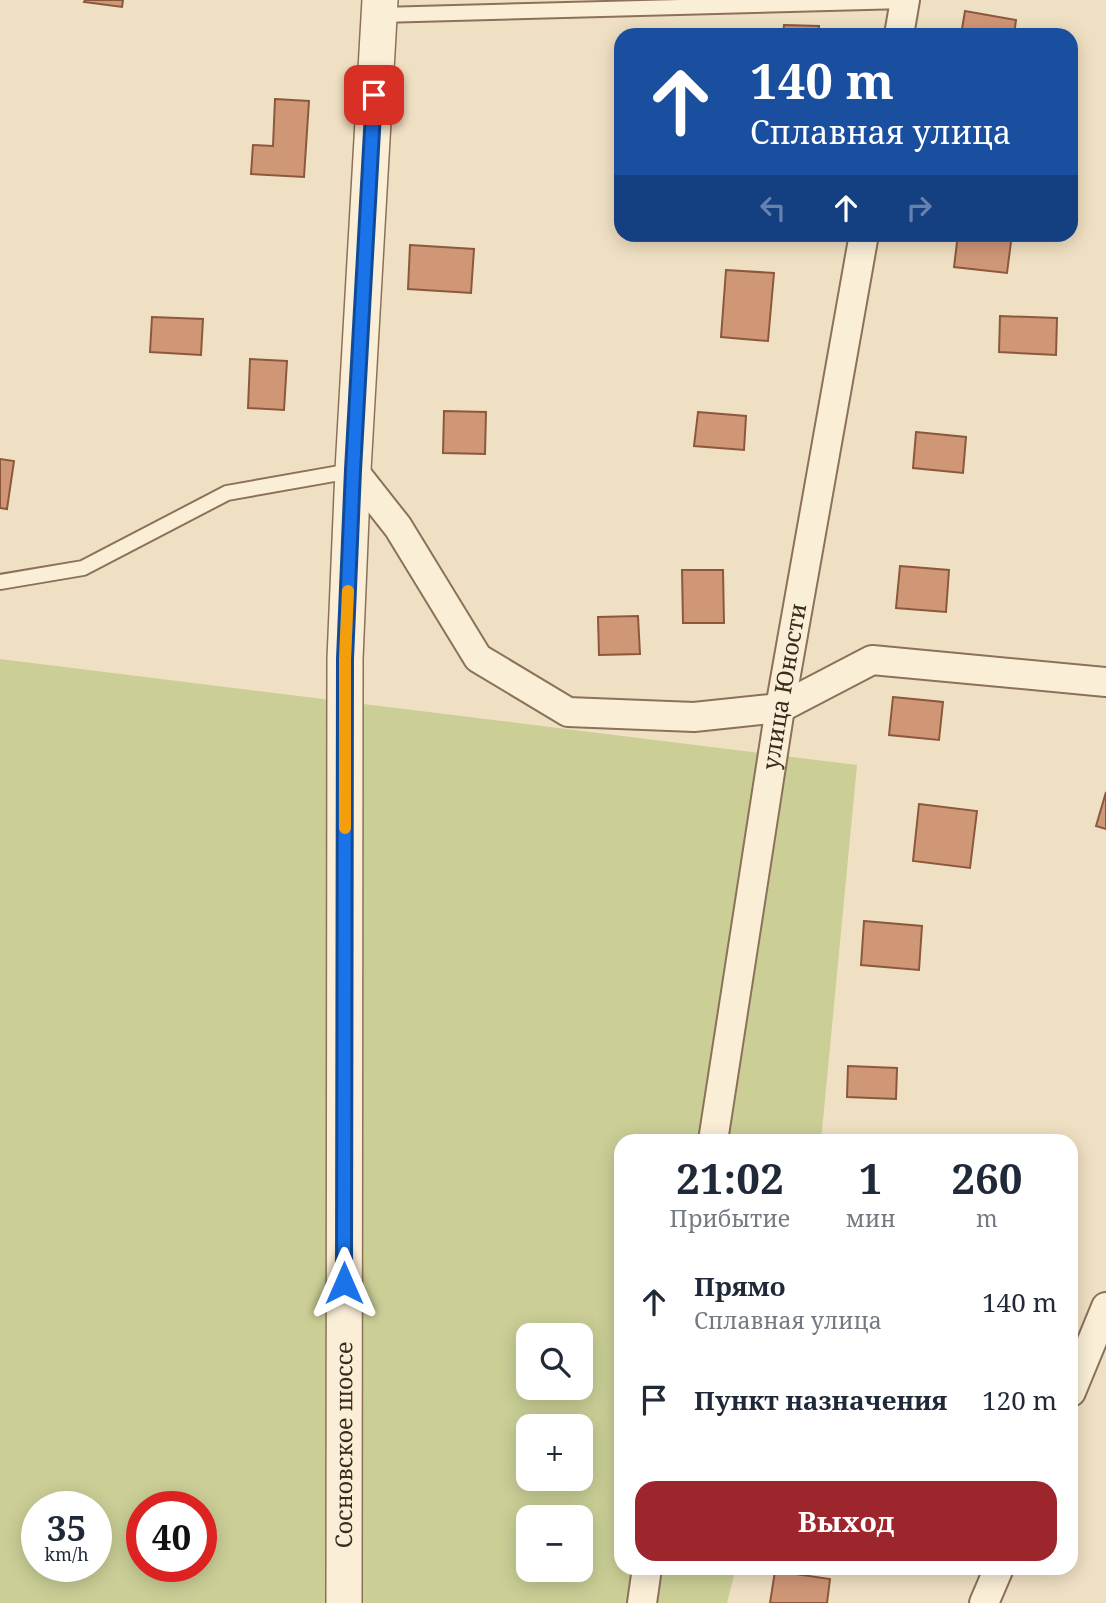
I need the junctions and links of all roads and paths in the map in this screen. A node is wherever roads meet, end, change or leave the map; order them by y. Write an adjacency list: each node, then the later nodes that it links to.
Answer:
1 (905, 1): 2 (lane); 3 (street)
2 (379, 8): 5 (street, Сосновское шоссе)
3 (900, 28)
4 (863, 242): 8 (street, улица Юности)
5 (353, 470): 6 (lane); 8 (street); 14 (street, Сосновское шоссе)
6 (0, 582)
7 (1106, 682): 8 (street)
8 (780, 708): 9 (street, улица Юности)
9 (714, 1134)
10 (1106, 1307): 11 (street)
11 (1078, 1375)
12 (646, 1575): 15 (street)
13 (996, 1575): 16 (street)
14 (344, 1603)
15 (642, 1603)
16 (984, 1603)

